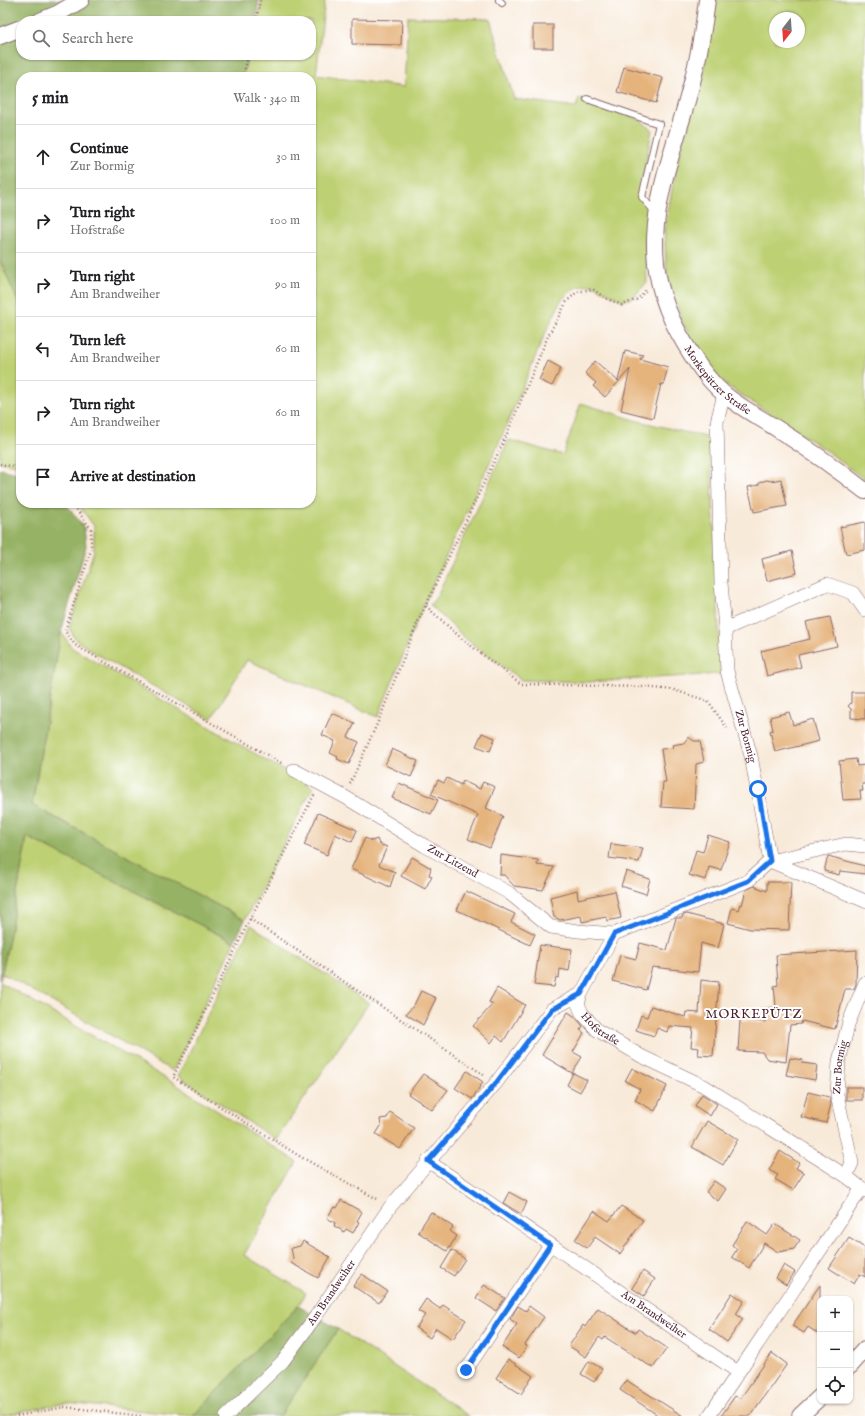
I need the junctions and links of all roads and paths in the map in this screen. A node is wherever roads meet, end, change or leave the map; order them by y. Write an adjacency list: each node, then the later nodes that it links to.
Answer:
1 (81, 0): 4 (street)
2 (260, 0): 5 (path)
3 (707, 0): 11 (street, Morkepützer Straße)
4 (52, 16)
5 (257, 16)
6 (16, 30): 7 (street)
7 (0, 36)
8 (247, 60): 9 (path)
9 (245, 69)
10 (587, 99): 11 (lane)
11 (657, 215): 12 (street, Morkepützer Straße)
12 (657, 278): 13 (street, Morkepützer Straße); 18 (path)
13 (724, 394): 16 (street, Morkepützer Straße); 20 (street, Zur Bormig)
14 (0, 464): 15 (path)
15 (16, 467)
16 (865, 491)
17 (76, 508): 22 (path)
18 (426, 606): 21 (path); 24 (path)
19 (865, 610): 20 (street)
20 (725, 629): 26 (street, Zur Bormig)
21 (730, 732)
22 (294, 770): 23 (street, Zur Litzend)
23 (320, 784): 24 (street, Zur Litzend); 28 (path)
24 (345, 797): 29 (street, Zur Litzend)
25 (865, 846): 26 (street)
26 (770, 861): 27 (street); 29 (street)
27 (865, 901)
28 (250, 919): 32 (path); 36 (path)
29 (614, 934): 31 (street, Hofstraße)
30 (864, 989): 34 (street, Zur Bormig)
31 (581, 994): 32 (street, Am Brandweiher); 34 (street, Hofstraße)
32 (496, 1083): 33 (street, Am Brandweiher)
33 (428, 1161): 36 (street, Am Brandweiher); 37 (street, Am Brandweiher)
34 (846, 1176): 35 (street, Hofstraße)
35 (863, 1190): 41 (street)
36 (390, 1207): 45 (street, Am Brandweiher)
37 (550, 1245): 40 (street); 41 (street, Am Brandweiher)
38 (865, 1349): 39 (street)
39 (853, 1363)
40 (466, 1370)
41 (738, 1372): 46 (street)
42 (817, 1400): 47 (street)
43 (17, 1416): 44 (path)
44 (141, 1416)
45 (226, 1416)
46 (709, 1416)
47 (800, 1416)

